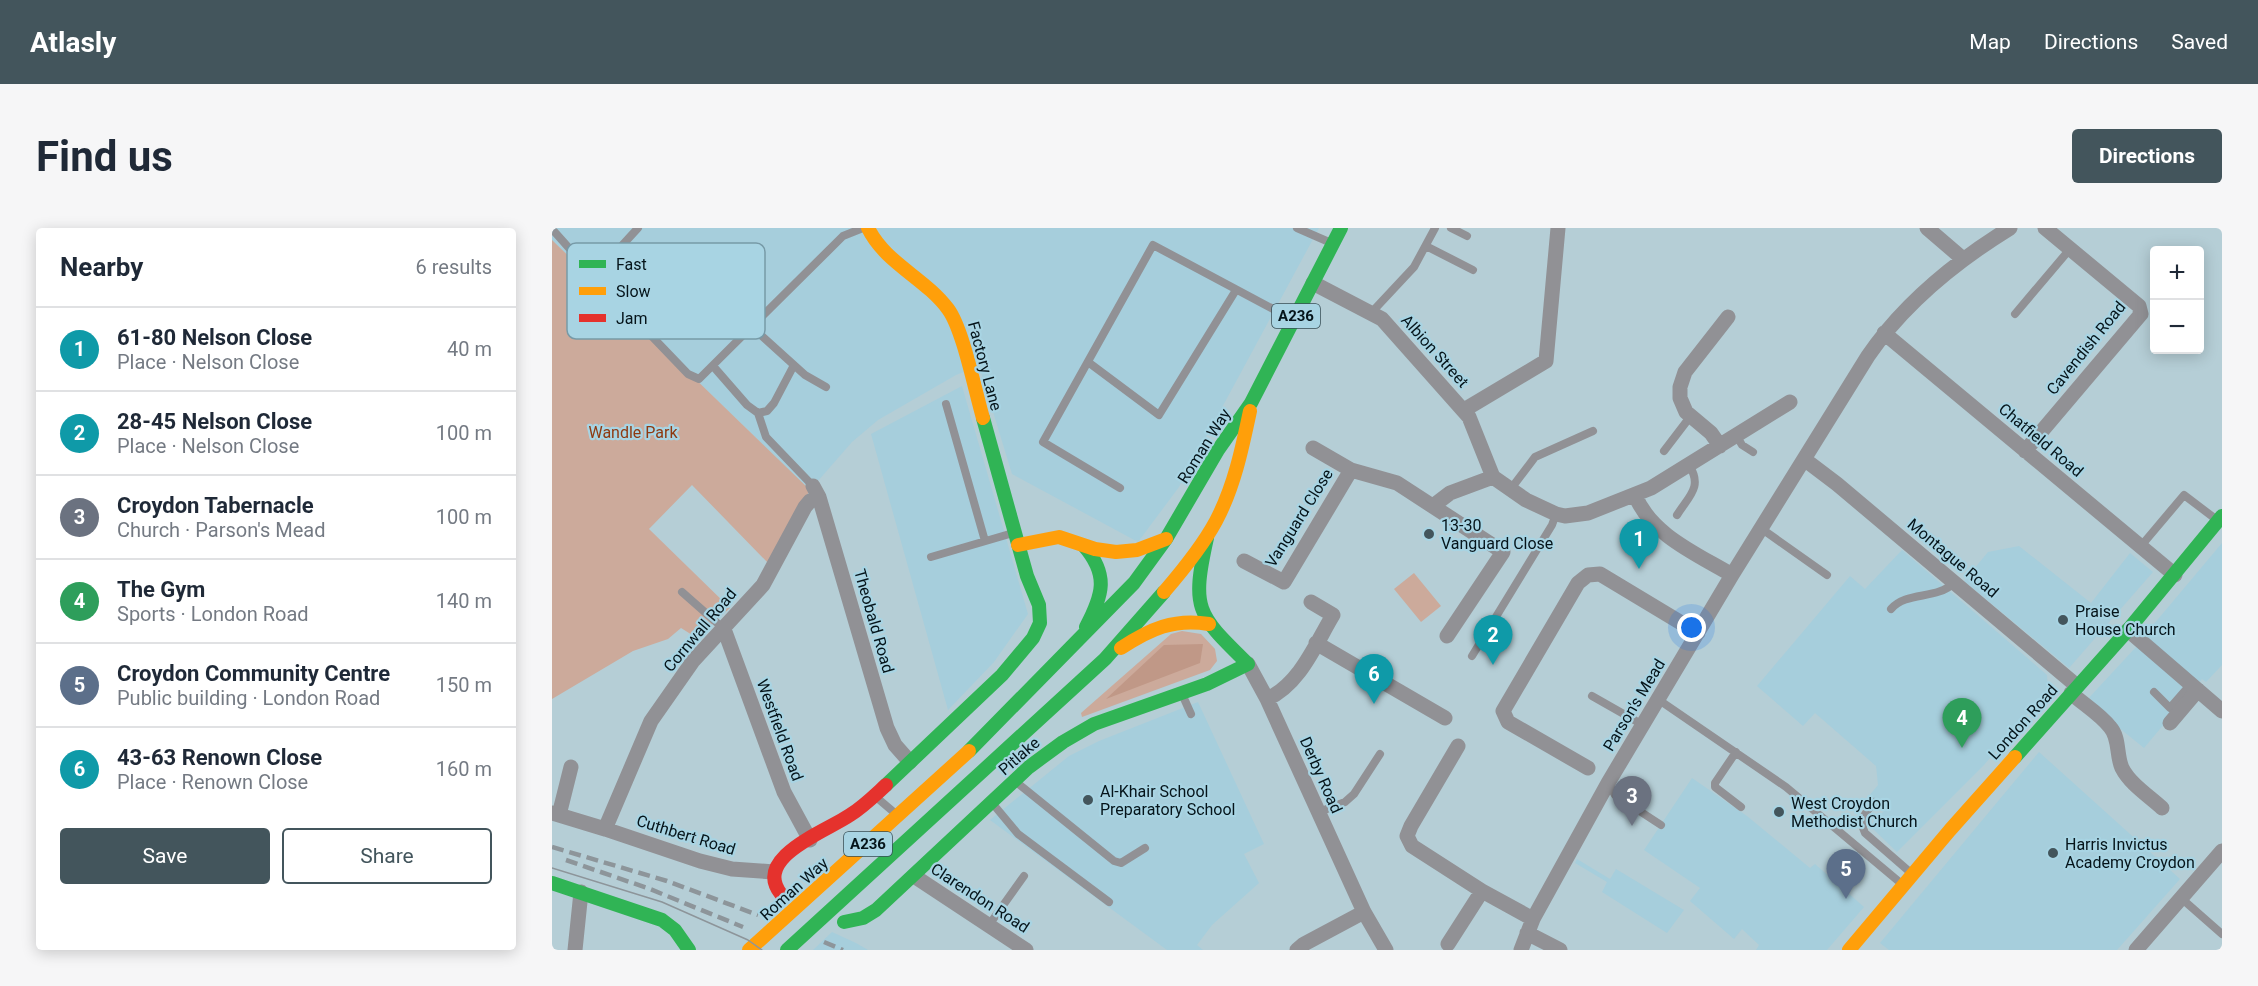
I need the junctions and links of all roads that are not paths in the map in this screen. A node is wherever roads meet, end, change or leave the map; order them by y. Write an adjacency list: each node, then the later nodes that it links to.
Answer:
1 (638, 228): 14 (lane)
2 (863, 228): 25 (lane)
3 (868, 228): 63 (street, Factory Lane)
4 (1297, 228): 15 (lane)
5 (1341, 228): 15 (street, A236)
6 (1435, 228): 17 (lane)
7 (1451, 228): 13 (lane)
8 (1558, 228): 39 (street)
9 (1927, 228): 19 (street)
10 (2010, 228): 19 (street, Parson's Mead)
11 (2045, 228): 18 (street, Cavendish Road)
12 (552, 229): 16 (lane)
13 (1467, 236)
14 (624, 243)
15 (1333, 244): 21 (street, A236)
16 (567, 246)
17 (1426, 246): 20 (lane); 23 (lane)
18 (2070, 249): 24 (lane); 47 (street, Cavendish Road)
19 (1964, 259): 28 (street, Parson's Mead)
20 (1473, 270)
21 (1313, 283): 23 (street, Albion Street); 27 (street, A236)
22 (1236, 290): 27 (lane); 32 (lane); 32 (lane)
23 (1371, 313): 39 (street, Albion Street)
24 (2015, 314)
25 (765, 316)
26 (1728, 317): 41 (street)
27 (1294, 320): 37 (street, A236)
28 (1884, 333): 47 (street, Chatfield Road); 49 (street, Parson's Mead)
29 (654, 339): 34 (lane)
30 (741, 339): 34 (lane)
31 (765, 339): 33 (lane)
32 (1088, 362): 53 (lane)
33 (794, 365): 35 (lane); 40 (lane)
34 (713, 366): 40 (lane)
35 (826, 387)
36 (1790, 402): 43 (street)
37 (1251, 403): 62 (street, Roman Way / A236); 64 (street, Roman Way / A236)
38 (946, 404): 65 (lane)
39 (1464, 410): 52 (street, Albion Street)
40 (758, 413): 55 (lane)
41 (1690, 417): 44 (street); 46 (lane)
42 (1593, 430): 54 (lane)
43 (1736, 435): 44 (street); 48 (lane)
44 (1720, 446): 50 (street)
45 (1313, 448): 51 (street, Vanguard Close)
46 (1664, 451)
47 (2025, 451): 67 (street, Chatfield Road)
48 (1753, 452)
49 (1804, 459): 61 (street, Parson's Mead); 73 (street, Montague Road)
50 (1689, 465): 56 (street); 59 (lane)
51 (1351, 470): 57 (street, Vanguard Close); 69 (street, Vanguard Close)
52 (1493, 477): 54 (street); 57 (street)
53 (1120, 488)
54 (1510, 490): 58 (street)
55 (816, 492): 78 (street, Cornwall Road); 102 (street, Theobald Road)
56 (1635, 495): 58 (street); 70 (street)
57 (1433, 506): 81 (street, Vanguard Close)
58 (1556, 514): 84 (lane)
59 (1677, 515)
60 (2220, 519): 67 (lane); 72 (street, London Road)
61 (1762, 529): 70 (street, Parson's Mead); 71 (lane)
62 (1208, 535): 77 (street, Derby Road); 85 (street, Roman Way / A236)
63 (1016, 538): 65 (lane); 66 (street); 102 (street, Factory Lane)
64 (1166, 539): 66 (street); 82 (street, Roman Way / A236)
65 (985, 541): 68 (lane)
66 (1084, 546): 82 (street)
67 (2141, 546): 72 (street, Chatfield Road)
68 (931, 557)
69 (1244, 561)
70 (1732, 575): 80 (street, Parson's Mead)
71 (1827, 575)
72 (2175, 575): 79 (street, London Road)
73 (1954, 583): 76 (lane); 88 (street, Montague Road)
74 (682, 592): 78 (lane)
75 (1311, 602): 83 (street)
76 (1891, 609)
77 (1209, 624): 85 (street); 86 (street, Derby Road)
78 (724, 629): 115 (street, Cornwall Road); 116 (street, Westfield Road)
79 (2128, 630): 87 (street); 88 (street, London Road)
80 (1698, 633): 93 (street, Parson's Mead); 105 (street)
81 (1447, 636)
82 (1080, 638): 137 (street, Roman Way / A236)
83 (1316, 643): 92 (street); 96 (street)
84 (1472, 656)
85 (1105, 659): 138 (street, Roman Way / A236)
86 (1248, 664): 89 (street, Pitlake); 92 (street, Derby Road)
87 (2194, 687): 90 (lane); 94 (street); 97 (street)
88 (2074, 690): 110 (street, Montague Road); 122 (street, London Road)
89 (1181, 692): 95 (lane); 104 (street, Pitlake)
90 (2154, 692)
91 (1592, 696): 98 (lane)
92 (1267, 699): 111 (street, Derby Road)
93 (1659, 700): 98 (street, Parson's Mead); 100 (lane)
94 (2222, 711)
95 (1191, 714)
96 (1445, 718)
97 (2170, 723)
98 (1643, 725): 105 (street, Parson's Mead)
99 (1458, 746): 124 (street)
100 (1736, 752): 109 (lane); 122 (lane)
101 (1380, 754): 111 (lane)
102 (910, 762): 106 (street)
103 (572, 767): 112 (street, Cuthbert Road)
104 (1015, 781): 108 (street, Pitlake); 117 (lane)
105 (1608, 783): 114 (lane); 132 (street, Parson's Mead)
106 (875, 795): 113 (lane); 116 (street)
107 (1874, 802): 122 (lane)
108 (992, 803): 120 (street, Pitlake); 128 (lane)
109 (1741, 807)
110 (2162, 808)
111 (1318, 812): 129 (street, Derby Road)
112 (555, 814): 115 (street, Cuthbert Road)
113 (904, 821)
114 (1661, 825)
115 (605, 829): 119 (street, Cuthbert Road)
116 (810, 840): 119 (street)
117 (1145, 848)
118 (2222, 851): 127 (street)
119 (774, 872): 126 (street)
120 (914, 876): 130 (street, Pitlake); 131 (street, Clarendon Road)
121 (1024, 876): 131 (lane)
122 (1908, 879): 144 (street, London Road)
123 (552, 883): 125 (street)
124 (1482, 891): 132 (street); 134 (street)
125 (581, 892): 135 (street); 136 (street)
126 (781, 894)
127 (2181, 898): 133 (lane); 145 (street)
128 (1109, 902)
129 (1364, 912): 140 (street); 141 (street, Derby Road)
130 (844, 922)
131 (988, 925): 139 (street, Clarendon Road)
132 (1530, 926): 142 (street, Parson's Mead); 143 (street)
133 (2222, 934)
134 (1448, 944)
135 (575, 950)
136 (689, 950)
137 (749, 950)
138 (787, 950)
139 (1026, 950)
140 (1297, 950)
141 (1386, 950)
142 (1521, 950)
143 (1560, 950)
144 (1849, 950)
145 (2136, 950)

